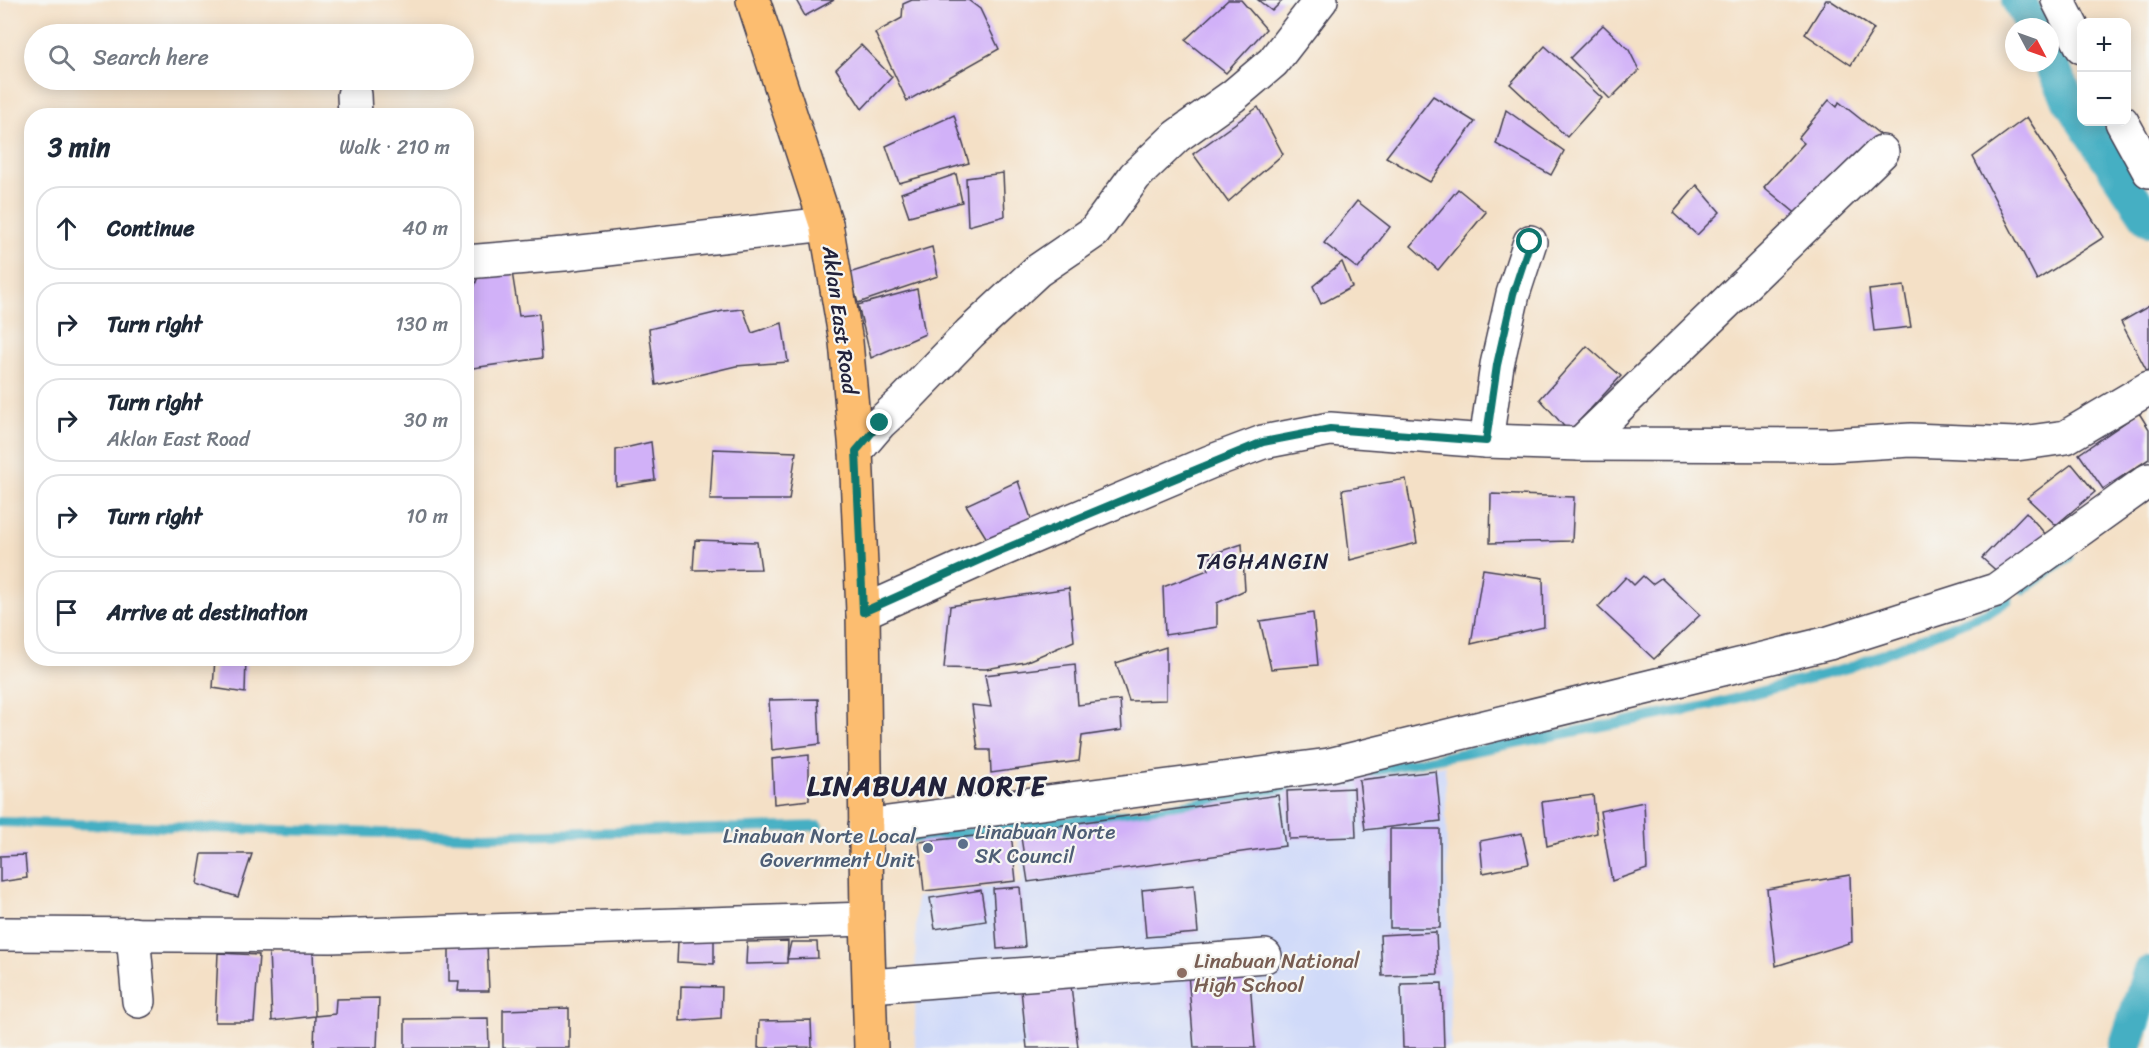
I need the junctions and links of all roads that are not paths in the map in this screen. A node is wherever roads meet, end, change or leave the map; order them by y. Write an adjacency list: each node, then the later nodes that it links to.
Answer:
1 (753, 0): 8 (main road, Aklan East Road)
2 (1321, 0): 14 (street)
3 (2058, 0): 4 (street)
4 (2077, 37)
5 (2124, 126): 7 (street)
6 (1882, 152): 13 (street)
7 (2149, 171)
8 (826, 224): 10 (street); 14 (main road, Aklan East Road)
9 (1530, 242): 12 (street)
10 (474, 261)
11 (2149, 388): 13 (street)
12 (1486, 441): 13 (street); 16 (street)
13 (1580, 444)
14 (856, 451): 16 (main road, Aklan East Road)
15 (2149, 480): 17 (street)
16 (863, 612): 17 (main road, Aklan East Road)
17 (865, 826): 18 (main road, Aklan East Road)
18 (867, 919): 20 (street); 22 (main road, Aklan East Road)
19 (0, 934): 20 (street)
20 (133, 934): 23 (street)
21 (1265, 956): 22 (street)
22 (870, 986): 24 (main road, Aklan East Road)
23 (139, 1001)
24 (871, 1048)

